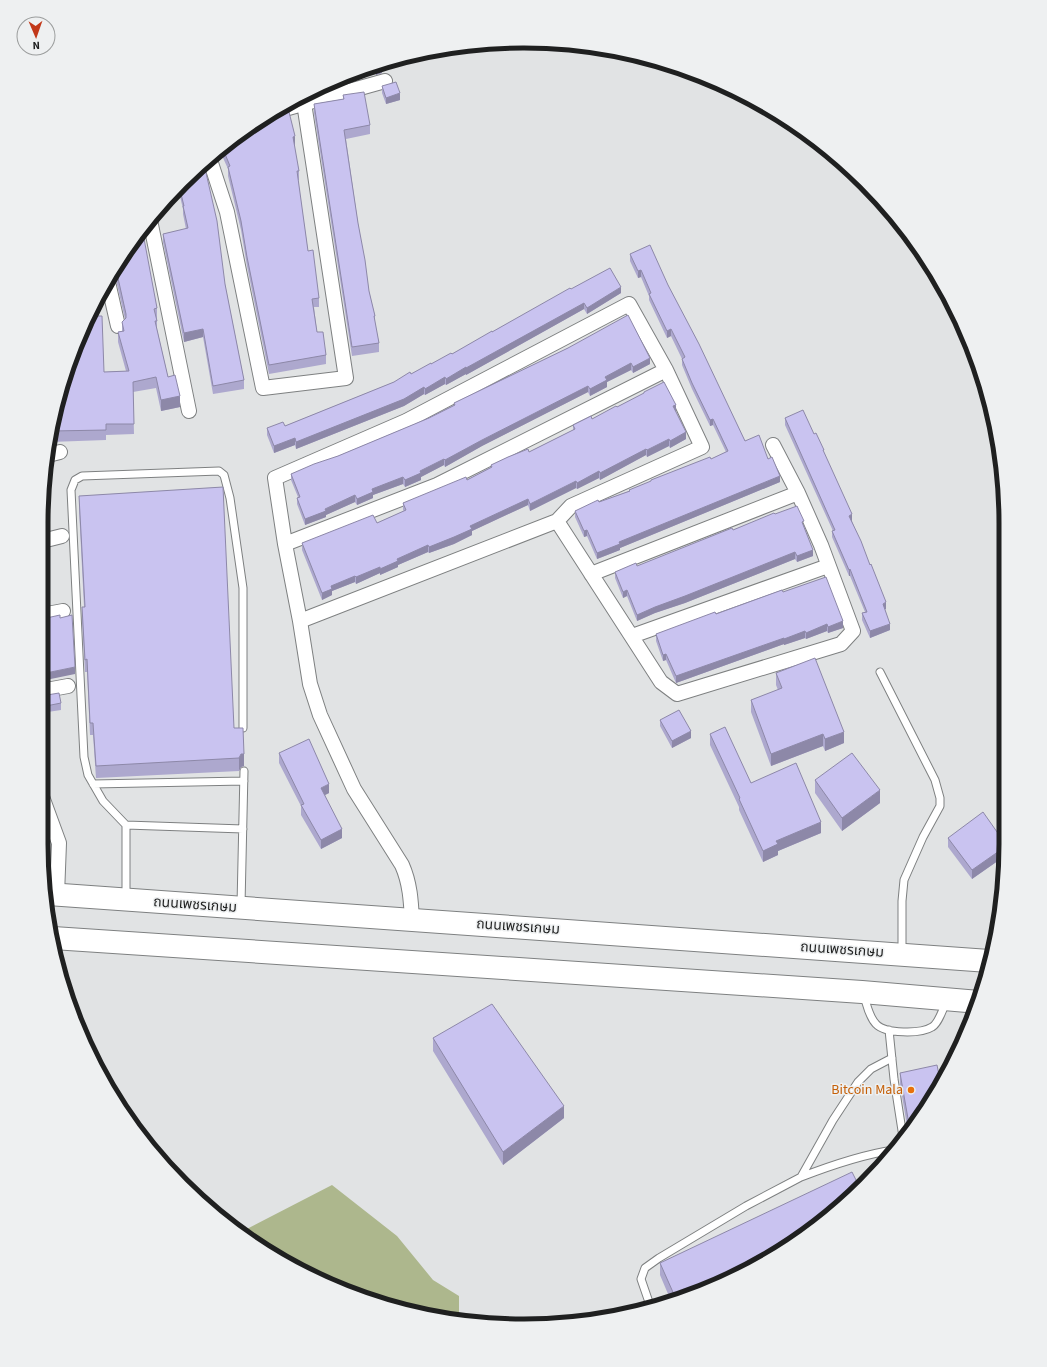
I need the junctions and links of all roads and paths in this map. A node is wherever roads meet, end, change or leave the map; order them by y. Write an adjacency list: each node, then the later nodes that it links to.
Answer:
1 (385, 81): 2 (street)
2 (304, 103): 3 (street); 4 (street)
3 (300, 104)
4 (212, 165)
5 (152, 227): 9 (street)
6 (110, 290): 7 (street)
7 (118, 326)
8 (666, 370): 12 (street); 15 (street); 15 (street)
9 (189, 411)
10 (774, 445): 11 (street)
11 (798, 493): 16 (street); 17 (street)
12 (557, 520): 17 (street); 20 (street)
13 (62, 536): 14 (street)
14 (48, 540)
15 (285, 544): 20 (street)
16 (828, 566): 21 (street); 21 (street)
17 (591, 574): 21 (street)
18 (63, 611): 19 (street)
19 (48, 614)
20 (300, 621): 35 (street)
21 (632, 636)
22 (880, 672): 37 (lane)
23 (68, 686): 24 (street)
24 (48, 690)
25 (243, 728): 28 (lane)
26 (244, 771): 27 (lane)
27 (244, 781): 28 (lane); 31 (lane)
28 (93, 784): 30 (lane)
29 (48, 813): 32 (street)
30 (126, 825): 31 (lane); 33 (lane)
31 (242, 829): 34 (lane)
32 (53, 894): 33 (highway, ถนนเพชรเกษม)
33 (126, 900): 34 (highway, ถนนเพชรเกษม)
34 (241, 908): 35 (highway, ถนนเพชรเกษม)
35 (412, 920): 37 (highway, ถนนเพชรเกษม)
36 (58, 938): 39 (highway)
37 (902, 954): 38 (highway, ถนนเพชรเกษม)
38 (984, 961)
39 (862, 992): 40 (highway); 42 (lane)
40 (948, 999): 41 (highway); 42 (lane)
41 (972, 1001)
42 (889, 1030): 43 (lane)
43 (892, 1058): 44 (lane); 46 (lane)
44 (902, 1132)
45 (886, 1152): 46 (lane)
46 (801, 1177): 47 (lane)
47 (649, 1302)

